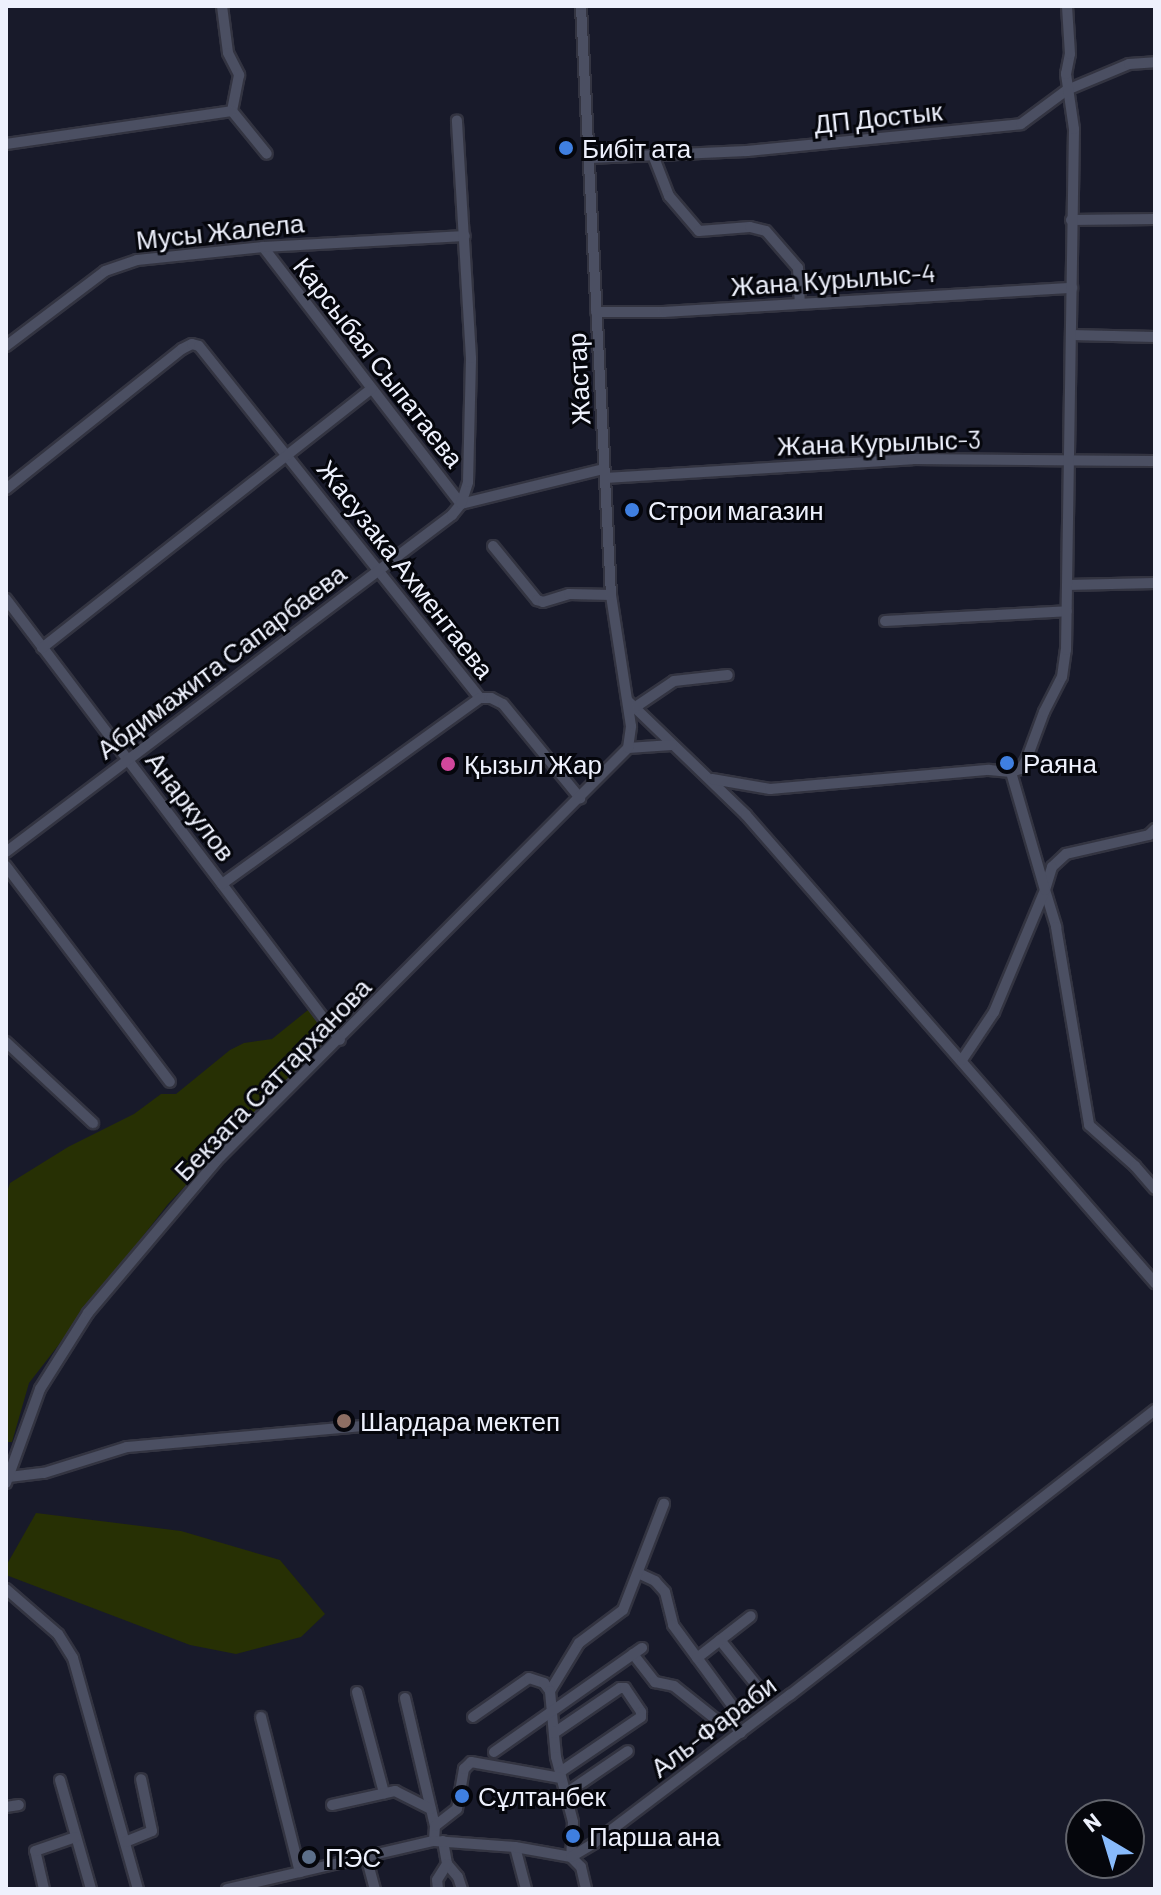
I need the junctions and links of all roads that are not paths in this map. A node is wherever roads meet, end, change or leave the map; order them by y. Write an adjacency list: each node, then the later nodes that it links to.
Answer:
1 (222, 6): 6 (street)
2 (581, 6): 11 (street, Жастар)
3 (1067, 6): 5 (street)
4 (1155, 62): 5 (street, ДП Достык)
5 (1067, 90): 10 (street, ДП Достык); 13 (street)
6 (232, 111): 8 (street); 9 (street)
7 (457, 120): 14 (street)
8 (6, 144)
9 (267, 154)
10 (653, 155): 11 (street, ДП Достык); 17 (street)
11 (589, 158): 18 (street, Жастар)
12 (1155, 219): 13 (street)
13 (1071, 220): 16 (street)
14 (465, 236): 15 (street, Мусы Жалела); 28 (street)
15 (263, 247): 21 (street, Мусы Жалела); 22 (street, Карсыбая Сыпатаева)
16 (1072, 288): 17 (street, Жана Курылыс-4); 19 (street)
17 (800, 303): 18 (street, Жана Курылыс-4)
18 (596, 312): 26 (street, Жастар)
19 (1071, 335): 20 (street); 24 (street)
20 (1155, 337)
21 (6, 346)
22 (371, 389): 23 (street); 28 (street, Карсыбая Сыпатаева)
23 (288, 456): 27 (street, Жасузака Ахментаева); 30 (street, Жасузака Ахментаева); 37 (street)
24 (1067, 460): 25 (street, Жана Курылыс-3); 26 (street, Жана Курылыс-3); 32 (street)
25 (1155, 461)
26 (605, 474): 28 (street, Абдимажита Сапарбаева); 33 (street, Жастар)
27 (6, 489)
28 (461, 504): 30 (street, Абдимажита Сапарбаева)
29 (493, 546): 33 (street)
30 (377, 570): 39 (street, Жасузака Ахментаева); 43 (street, Абдимажита Сапарбаева)
31 (1155, 583): 32 (street)
32 (1067, 585): 35 (street)
33 (611, 595): 40 (street, Жастар)
34 (6, 599): 37 (street, Анаркулов)
35 (1067, 611): 36 (street); 44 (street)
36 (885, 621)
37 (42, 648): 43 (street, Анаркулов)
38 (728, 675): 40 (street)
39 (480, 698): 46 (street, Жасузака Ахментаева); 50 (street)
40 (630, 704): 41 (street); 42 (street, Жастар)
41 (672, 745): 42 (street); 45 (street)
42 (628, 748): 46 (street, Бекзата Саттарханова)
43 (127, 758): 48 (street, Абдимажита Сапарбаева); 50 (street, Анаркулов)
44 (1011, 772): 45 (street); 51 (street)
45 (712, 779): 54 (street)
46 (580, 798): 52 (street, Бекзата Саттарханова)
47 (1155, 829): 51 (street)
48 (6, 852)
49 (6, 866): 55 (street)
50 (222, 884): 52 (street, Анаркулов)
51 (1045, 890): 54 (street); 57 (street)
52 (340, 1040): 61 (street, Бекзата Саттарханова)
53 (6, 1042): 56 (street)
54 (962, 1060): 58 (street)
55 (170, 1082)
56 (93, 1123)
57 (1155, 1189)
58 (1155, 1283)
59 (1155, 1410): 76 (street, Аль-Фараби)
60 (394, 1423): 61 (street)
61 (8, 1480)
62 (664, 1504): 63 (street)
63 (638, 1573): 67 (street); 68 (street)
64 (6, 1589): 91 (street)
65 (751, 1616): 66 (street)
66 (720, 1640): 67 (street); 72 (street)
67 (697, 1658): 72 (street)
68 (550, 1691): 71 (street); 74 (street)
69 (357, 1692): 82 (street)
70 (405, 1698): 87 (street)
71 (553, 1711): 72 (street); 75 (street); 78 (street)
72 (733, 1715): 76 (street)
73 (261, 1717): 96 (street)
74 (473, 1717)
75 (554, 1733): 79 (street); 79 (street)
76 (741, 1733): 94 (street, Аль-Фараби)
77 (628, 1751): 83 (street)
78 (494, 1752)
79 (560, 1775): 83 (street); 88 (street)
80 (141, 1779): 91 (street)
81 (60, 1780): 89 (street)
82 (384, 1793): 85 (street); 87 (street)
83 (565, 1794): 94 (street)
84 (19, 1805): 86 (street)
85 (332, 1805)
86 (6, 1807)
87 (431, 1809): 88 (street)
88 (435, 1826): 90 (street)
89 (76, 1837): 98 (street); 99 (street)
90 (439, 1841): 92 (street); 93 (street); 95 (street)
91 (125, 1842): 100 (street)
92 (515, 1847): 94 (street); 105 (street)
93 (366, 1856): 96 (street); 102 (street)
94 (571, 1857): 106 (street)
95 (447, 1864): 103 (street); 104 (street)
96 (300, 1872): 97 (street)
97 (240, 1888): 101 (street)
98 (44, 1889)
99 (91, 1889)
100 (138, 1889)
101 (227, 1889)
102 (375, 1889)
103 (438, 1889)
104 (462, 1889)
105 (526, 1889)
106 (586, 1889)

